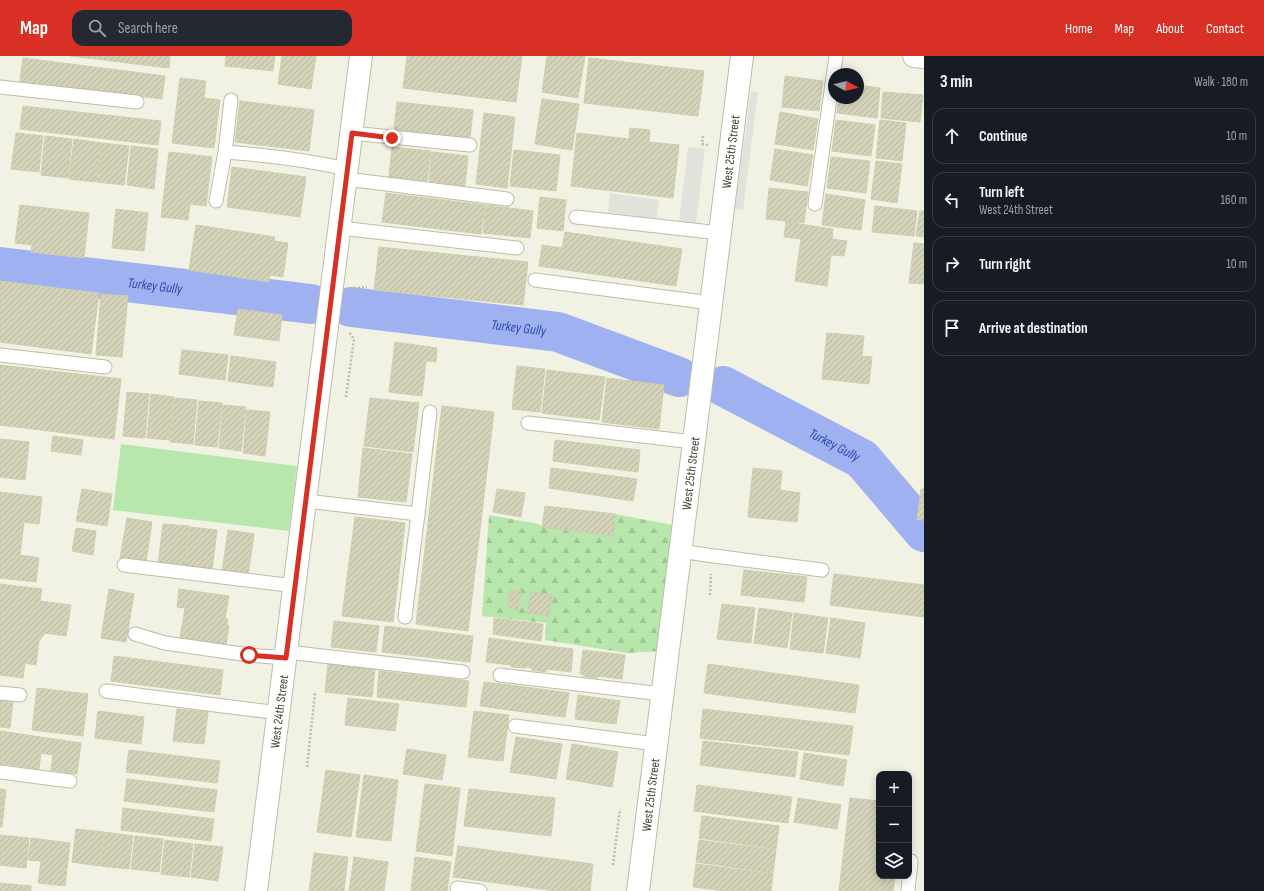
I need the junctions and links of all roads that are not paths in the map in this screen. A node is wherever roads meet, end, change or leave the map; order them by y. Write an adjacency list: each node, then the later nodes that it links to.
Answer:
1 (361, 56): 9 (street, West 24th Street)
2 (742, 56): 18 (street, West 25th Street)
3 (836, 56): 15 (lane)
4 (914, 56): 5 (street)
5 (924, 57)
6 (0, 87): 8 (lane)
7 (232, 100): 11 (lane)
8 (138, 102)
9 (352, 133): 10 (lane); 12 (street, West 24th Street)
10 (470, 145)
11 (225, 152): 12 (lane); 14 (lane)
12 (347, 174): 13 (lane); 17 (street, West 24th Street)
13 (507, 199)
14 (216, 201)
15 (815, 204)
16 (576, 217): 18 (lane)
17 (340, 228): 19 (lane); 27 (street, West 24th Street)
18 (720, 233): 21 (street, West 25th Street)
19 (517, 248)
20 (535, 280): 21 (lane)
21 (711, 303): 26 (street, West 25th Street)
22 (0, 355): 23 (lane)
23 (105, 368)
24 (430, 412): 28 (lane)
25 (528, 423): 26 (lane)
26 (694, 442): 29 (street, West 25th Street)
27 (306, 501): 28 (lane); 32 (street, West 24th Street)
28 (418, 514): 33 (lane)
29 (680, 551): 31 (lane); 40 (street, West 25th Street)
30 (124, 564): 32 (lane)
31 (822, 570)
32 (295, 586): 35 (street, West 24th Street)
33 (405, 617)
34 (135, 634): 35 (lane)
35 (286, 655): 36 (lane); 42 (street, West 24th Street)
36 (463, 672)
37 (500, 675): 40 (lane)
38 (106, 691): 42 (lane)
39 (0, 693): 41 (lane)
40 (662, 694): 44 (street, West 25th Street)
41 (20, 695)
42 (279, 712): 49 (street, West 24th Street)
43 (515, 726): 44 (lane)
44 (656, 744): 51 (street, West 25th Street)
45 (0, 772): 46 (lane)
46 (70, 781)
47 (909, 879): 52 (lane)
48 (457, 888): 50 (lane)
49 (256, 891)
50 (480, 891)
51 (638, 891)
52 (908, 891)

